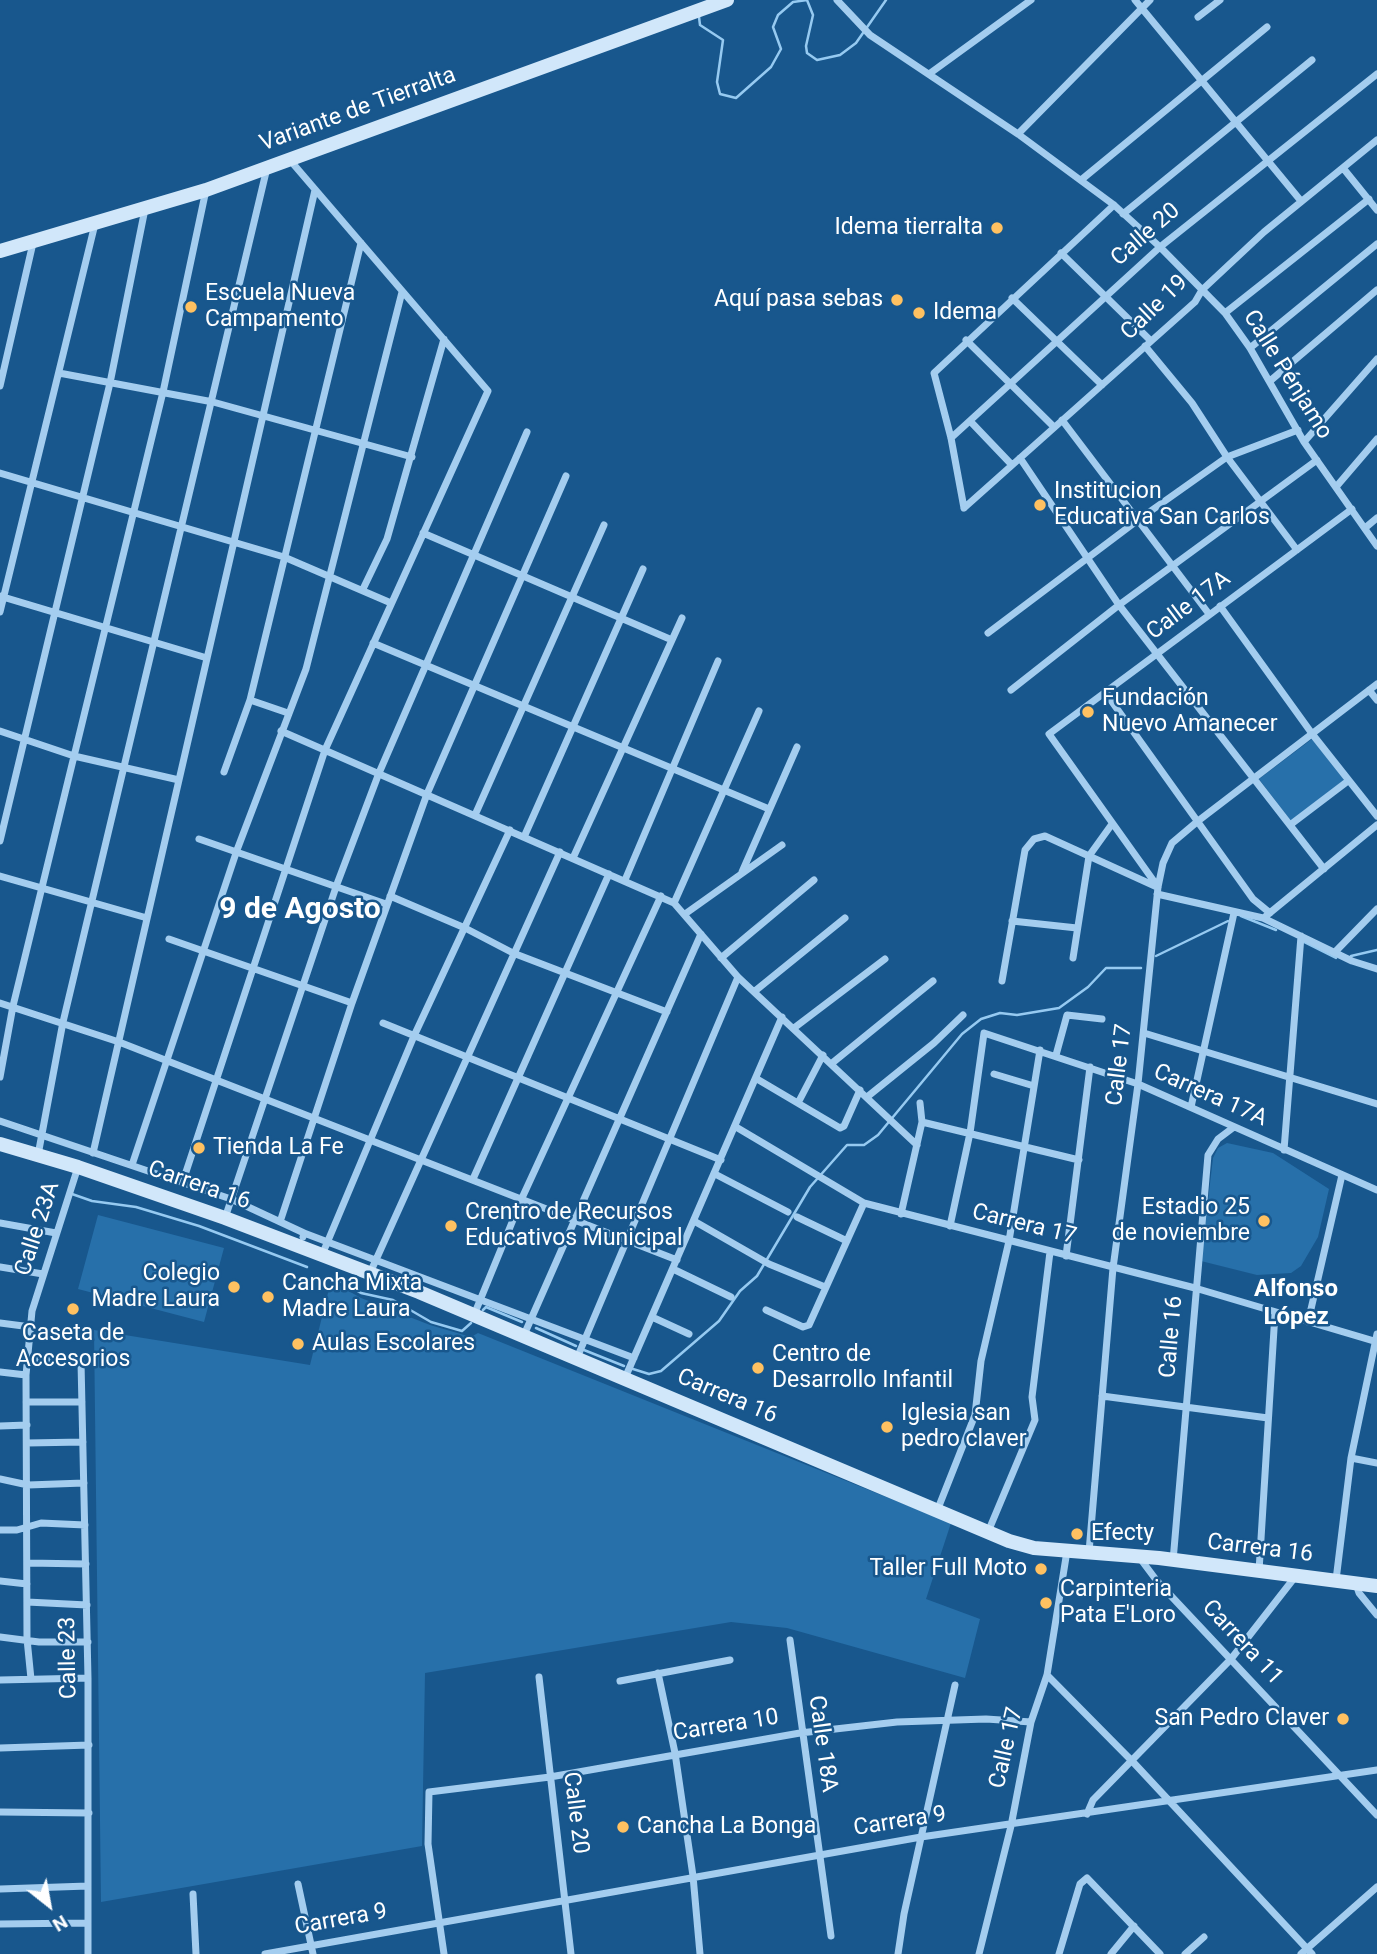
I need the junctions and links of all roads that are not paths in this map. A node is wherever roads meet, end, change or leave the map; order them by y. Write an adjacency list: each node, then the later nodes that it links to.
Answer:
1 (727, 0): 17 (main road, Variante de Tierralta)
2 (837, 0): 11 (street, Calle Pénjamo)
3 (1031, 0): 11 (street)
4 (1135, 0): 7 (street)
5 (1150, 0): 7 (street)
6 (1220, 0): 8 (street)
7 (1142, 9): 13 (street); 15 (street)
8 (1198, 17)
9 (1267, 27): 13 (street)
10 (1312, 60): 14 (street)
11 (929, 74): 15 (street, Calle Pénjamo)
12 (1377, 75): 18 (street, Calle 20)
13 (1202, 82): 14 (street); 21 (street)
14 (1235, 122): 18 (street); 29 (street)
15 (1018, 134): 21 (street, Calle Pénjamo)
16 (1377, 140): 20 (street, Calle 19)
17 (289, 159): 19 (main road, Variante de Tierralta); 23 (street)
18 (1266, 161): 25 (street); 34 (street, Calle 20)
19 (267, 167): 22 (main road, Variante de Tierralta); 56 (street)
20 (1343, 167): 24 (street); 25 (street, Calle 19)
21 (1081, 180): 26 (street, Calle Pénjamo)
22 (206, 190): 27 (main road, Variante de Tierralta); 55 (street)
23 (315, 190): 32 (street); 57 (street)
24 (1369, 199): 28 (street); 42 (street)
25 (1301, 201): 37 (street, Calle 19)
26 (1114, 205): 29 (street, Calle Pénjamo); 36 (street)
27 (145, 209): 30 (main road, Variante de Tierralta); 51 (street)
28 (1377, 210)
29 (1123, 214): 34 (street, Calle Pénjamo)
30 (95, 224): 31 (main road, Variante de Tierralta); 49 (street)
31 (33, 243): 35 (main road, Variante de Tierralta); 54 (street)
32 (361, 243): 39 (street); 61 (street)
33 (1377, 244): 47 (street)
34 (1160, 247): 37 (street, Calle Pénjamo); 40 (street, Calle 20)
35 (0, 251)
36 (1061, 253): 40 (street); 41 (street)
37 (1202, 290): 42 (street, Calle Pénjamo); 46 (street, Calle 19)
38 (1377, 290): 50 (street)
39 (402, 292): 43 (street); 67 (street)
40 (1106, 296): 45 (street, Calle 20); 46 (street)
41 (1012, 298): 44 (street); 45 (street)
42 (1225, 313): 47 (street, Calle Pénjamo)
43 (444, 339): 68 (street); 86 (street)
44 (966, 340): 52 (street); 64 (street)
45 (1057, 341): 52 (street, Calle 20); 53 (street)
46 (1148, 343): 53 (street, Calle 19); 69 (street)
47 (1250, 348): 50 (street, Calle Pénjamo)
48 (1377, 360): 66 (street)
49 (59, 373): 51 (street); 75 (street)
50 (1270, 381): 62 (street, Calle Pénjamo)
51 (110, 383): 55 (street); 77 (street)
52 (1011, 383): 59 (street, Calle 20); 60 (street)
53 (1102, 385): 58 (street, Calle 19)
54 (0, 386)
55 (163, 392): 56 (street); 80 (street)
56 (213, 402): 57 (street); 83 (street)
57 (263, 415): 61 (street); 87 (street)
58 (1062, 420): 60 (street, Calle 19); 82 (street)
59 (970, 421): 64 (street, Calle 20); 72 (street)
60 (1054, 427): 70 (street, Calle 19)
61 (315, 429): 67 (street); 91 (street)
62 (1298, 430): 66 (street, Calle Pénjamo); 69 (street)
63 (527, 432): 90 (street)
64 (951, 438): 72 (street, Calle 19)
65 (1377, 439): 76 (street)
66 (1304, 442): 71 (street, Calle Pénjamo)
67 (364, 443): 68 (street); 96 (street)
68 (412, 457): 97 (street)
69 (1227, 457): 78 (street); 82 (street)
70 (1020, 458): 72 (street, Calle 19); 92 (street)
71 (1317, 460): 76 (street, Calle Pénjamo); 78 (street)
72 (1012, 465)
73 (0, 473): 75 (street)
74 (566, 476): 95 (street)
75 (32, 482): 77 (street); 98 (street)
76 (1336, 487): 79 (street, Calle Pénjamo)
77 (83, 497): 80 (street); 104 (street)
78 (1260, 502): 89 (street); 93 (street)
79 (1353, 509): 85 (street, Calle Pénjamo); 89 (street, Calle 17A)
80 (133, 511): 83 (street); 108 (street)
81 (1377, 517): 85 (street)
82 (1138, 520): 92 (street); 93 (street)
83 (183, 525): 87 (street); 111 (street)
84 (604, 525): 99 (street)
85 (1365, 528): 88 (street, Calle Pénjamo)
86 (423, 533): 90 (street); 100 (street)
87 (234, 542): 91 (street); 114 (street)
88 (1377, 546)
89 (1297, 550): 102 (street, Calle 17A)
90 (473, 555): 95 (street); 116 (street)
91 (284, 557): 96 (street); 122 (street)
92 (1087, 560): 101 (street); 109 (street)
93 (1172, 566): 101 (street); 105 (street)
94 (643, 569): 107 (street)
95 (521, 575): 99 (street); 118 (street)
96 (332, 578): 97 (street); 126 (street)
97 (363, 589): 100 (street)
98 (2, 597): 103 (street); 104 (street)
99 (572, 597): 107 (street); 124 (street)
100 (391, 603): 112 (street)
101 (1119, 606): 113 (street); 119 (street)
102 (1220, 606): 105 (street, Calle 17A); 130 (street)
103 (0, 612)
104 (55, 613): 108 (street); 131 (street)
105 (1209, 614): 113 (street, Calle 17A)
106 (682, 618): 110 (street)
107 (622, 619): 110 (street); 127 (street)
108 (104, 627): 111 (street); 135 (street)
109 (988, 633)
110 (672, 640): 133 (street)
111 (153, 642): 114 (street); 136 (street)
112 (373, 643): 116 (street); 134 (street)
113 (1157, 654): 121 (street, Calle 17A); 140 (street)
114 (207, 657): 141 (street)
115 (718, 661): 137 (street)
116 (424, 664): 118 (street); 139 (street)
117 (1377, 684): 120 (street, Calle 17)
118 (473, 685): 124 (street); 144 (street)
119 (1011, 690)
120 (1369, 690): 123 (street); 130 (street, Calle 17)
121 (1105, 692): 148 (street); 149 (street, Calle 17A)
122 (250, 700): 126 (street); 138 (street)
123 (1377, 701)
124 (524, 706): 127 (street); 146 (street)
125 (759, 711): 143 (street)
126 (288, 713): 129 (street)
127 (575, 727): 133 (street); 153 (street)
128 (0, 731): 131 (street)
129 (281, 731): 134 (street); 157 (street)
130 (1312, 735): 140 (street, Calle 17); 142 (street)
131 (26, 740): 135 (street); 155 (street)
132 (797, 747): 145 (street)
133 (623, 748): 137 (street); 160 (street)
134 (324, 750): 139 (street); 161 (street)
135 (74, 756): 136 (street); 169 (street)
136 (125, 769): 141 (street); 173 (street)
137 (672, 769): 143 (street); 166 (street)
138 (224, 772)
139 (379, 773): 144 (street); 168 (street)
140 (1253, 776): 148 (street, Calle 17); 150 (street)
141 (179, 780): 179 (street)
142 (1348, 781): 147 (street); 150 (street)
143 (724, 790): 145 (street); 174 (street)
144 (427, 794): 146 (street); 172 (street)
145 (769, 808): 163 (street)
146 (475, 815): 152 (street)
147 (1377, 816)
148 (1198, 821): 170 (street, Calle 17); 178 (street)
149 (1112, 824): 159 (street); 170 (street)
150 (1290, 825): 162 (street)
151 (1377, 825): 162 (street)
152 (510, 830): 153 (street); 182 (street)
153 (524, 837): 158 (street)
154 (199, 839): 157 (street)
155 (0, 841)
156 (782, 845): 163 (street)
157 (237, 850): 161 (street); 187 (street)
158 (560, 852): 160 (street); 189 (street)
159 (1089, 856): 170 (street); 181 (street); 183 (street)
160 (573, 858): 164 (street)
161 (286, 867): 168 (street); 193 (street)
162 (1324, 869): 178 (street)
163 (742, 872): 177 (street)
164 (609, 874): 166 (street); 195 (street)
165 (0, 876): 169 (street)
166 (625, 880): 171 (street)
167 (814, 880): 190 (street)
168 (337, 884): 172 (street); 199 (street)
169 (41, 888): 173 (street); 204 (street)
170 (1157, 891): 176 (street); 212 (street, Calle 17)
171 (661, 896): 174 (street); 201 (street)
172 (388, 900): 182 (street); 203 (street)
173 (92, 902): 179 (street); 209 (street)
174 (674, 903): 177 (street)
175 (1377, 909): 188 (street)
176 (1234, 913): 178 (street); 216 (street)
177 (685, 914): 184 (street)
178 (1266, 915): 185 (street)
179 (147, 918): 214 (street)
180 (845, 918): 200 (street)
181 (1012, 921): 183 (street); 198 (street)
182 (465, 928): 189 (street); 213 (street)
183 (1077, 928): 191 (street)
184 (701, 934): 190 (street); 205 (street)
185 (1301, 936): 188 (street); 226 (street)
186 (169, 939): 187 (street)
187 (203, 951): 193 (street); 220 (street)
188 (1335, 952): 194 (street)
189 (513, 953): 195 (street); 219 (street)
190 (721, 958): 196 (street)
191 (1073, 958)
192 (885, 959): 211 (street)
193 (254, 969): 199 (street); 227 (street)
194 (1377, 969)
195 (567, 973): 201 (street); 225 (street)
196 (738, 977): 200 (street); 248 (street)
197 (933, 981): 221 (street)
198 (1002, 981)
199 (303, 986): 203 (street); 233 (street)
200 (755, 991): 207 (street)
201 (615, 993): 205 (street); 234 (street)
202 (0, 1003): 204 (street)
203 (352, 1003): 239 (street)
204 (13, 1006): 209 (street); 224 (street)
205 (667, 1012): 240 (street)
206 (963, 1015): 232 (street)
207 (782, 1017): 211 (street); 228 (street)
208 (1102, 1019): 218 (street)
209 (63, 1022): 214 (street); 246 (street)
210 (383, 1023): 213 (street)
211 (794, 1028): 217 (street)
212 (1144, 1033): 216 (street); 229 (street, Calle 17)
213 (414, 1036): 219 (street); 247 (street)
214 (119, 1042): 220 (street); 253 (street)
215 (1040, 1050): 218 (street, Carrera 17A); 230 (street); 245 (street, Carrera 17A)
216 (1202, 1050): 226 (street); 238 (street)
217 (822, 1055): 221 (street); 235 (street)
218 (1056, 1055): 222 (street, Carrera 17A)
219 (466, 1057): 225 (street); 255 (street)
220 (165, 1059): 227 (street); 258 (street)
221 (831, 1064): 231 (street)
222 (1090, 1068): 229 (street, Carrera 17A); 257 (street)
223 (994, 1074): 230 (street)
224 (0, 1077)
225 (516, 1077): 234 (street); 262 (street)
226 (1288, 1077): 237 (street); 252 (street)
227 (215, 1079): 233 (street); 263 (street)
228 (757, 1079): 235 (street); 243 (street)
229 (1138, 1084): 238 (street, Carrera 17A); 288 (street, Calle 17)
230 (1034, 1086): 251 (street)
231 (860, 1090): 232 (street); 235 (street)
232 (867, 1097): 250 (street)
233 (265, 1098): 239 (street); 266 (street)
234 (569, 1098): 240 (street); 265 (street)
235 (799, 1103)
236 (920, 1103): 242 (street)
237 (1377, 1104)
238 (1191, 1107): 244 (street, Carrera 17A)
239 (313, 1116): 247 (street); 274 (street)
240 (620, 1119): 248 (street); 272 (street)
241 (0, 1121): 246 (street)
242 (922, 1122): 245 (street); 250 (street)
243 (736, 1126): 256 (street); 267 (street, Carrera 17)
244 (1234, 1127): 252 (street, Carrera 17A); 293 (street, Calle 16)
245 (970, 1133): 251 (street); 276 (street)
246 (42, 1135): 253 (street); 254 (street)
247 (370, 1138): 255 (street); 282 (street)
248 (669, 1139): 256 (street); 279 (street)
249 (0, 1144): 254 (main road, Carrera 16)
250 (917, 1145): 269 (street)
251 (1025, 1145): 257 (street); 281 (street)
252 (1284, 1150): 261 (street, Carrera 17A)
253 (93, 1153): 258 (street)
254 (38, 1157): 259 (main road, Carrera 16)
255 (420, 1157): 262 (street); 287 (street)
256 (721, 1160): 260 (street)
257 (1079, 1160): 284 (street)
258 (132, 1165): 263 (street)
259 (78, 1167): 271 (main road, Carrera 16); 277 (street, Calle 23A)
260 (715, 1174): 268 (street); 273 (street)
261 (1342, 1175): 264 (street, Carrera 17A); 301 (street)
262 (473, 1179): 265 (street)
263 (183, 1181): 266 (street)
264 (1377, 1190)
265 (522, 1198): 272 (street); 295 (street)
266 (231, 1199): 271 (street); 274 (street)
267 (864, 1202): 269 (street, Carrera 17); 280 (street)
268 (788, 1212)
269 (901, 1214): 276 (street, Carrera 17)
270 (797, 1217): 280 (street)
271 (225, 1218): 278 (main road, Carrera 16)
272 (575, 1220): 279 (street); 300 (street)
273 (694, 1221): 285 (street); 292 (street)
274 (280, 1222): 278 (street)
275 (0, 1223): 277 (street)
276 (950, 1226): 281 (street, Carrera 17)
277 (56, 1233): 290 (street, Calle 23A)
278 (302, 1240): 282 (main road, Carrera 16)
279 (626, 1240): 285 (street); 306 (street)
280 (847, 1241): 292 (street)
281 (1009, 1241): 283 (street, Carrera 17); 328 (street)
282 (324, 1248): 287 (main road, Carrera 16)
283 (1050, 1252): 284 (street, Carrera 17); 332 (street)
284 (1066, 1256): 288 (street, Carrera 17)
285 (677, 1260): 289 (street)
286 (0, 1267): 290 (street)
287 (372, 1267): 291 (main road, Carrera 16)
288 (1113, 1268): 293 (street, Carrera 17); 314 (street, Calle 17)
289 (673, 1269): 294 (street); 299 (street)
290 (43, 1274): 303 (street, Calle 23A)
291 (417, 1283): 295 (street); 298 (main road, Carrera 16)
292 (825, 1287): 296 (street)
293 (1195, 1288): 297 (street, Carrera 17); 317 (street, Calle 16)
294 (731, 1297)
295 (480, 1298): 298 (street); 300 (street)
296 (766, 1310)
297 (1275, 1313): 301 (street, Carrera 17); 318 (street)
298 (474, 1315): 305 (main road, Carrera 16)
299 (652, 1317): 304 (street); 310 (street)
300 (531, 1320): 305 (street); 306 (street)
301 (1308, 1322): 307 (street, Carrera 17)
302 (0, 1323): 303 (street)
303 (31, 1326): 308 (street, Calle 23A)
304 (689, 1334)
305 (524, 1335): 309 (main road, Carrera 16)
306 (585, 1339): 309 (street); 310 (street)
307 (1376, 1339): 323 (street)
308 (27, 1358): 312 (street, Calle 23A); 316 (street, Calle 23)
309 (577, 1358): 313 (main road, Carrera 16)
310 (634, 1359): 313 (street)
311 (0, 1372): 312 (street)
312 (26, 1375): 315 (street, Calle 23A)
313 (625, 1378): 328 (main road, Carrera 16)
314 (1102, 1396): 317 (street); 334 (street, Calle 17)
315 (26, 1402): 316 (street); 319 (street, Calle 23A)
316 (82, 1402): 321 (street, Calle 23)
317 (1186, 1406): 318 (street); 336 (street, Calle 16)
318 (1268, 1418): 339 (street)
319 (27, 1425): 320 (street); 322 (street, Calle 23A)
320 (0, 1426)
321 (83, 1442): 322 (street); 326 (street, Calle 23)
322 (27, 1443): 327 (street, Calle 23A)
323 (1351, 1458): 324 (street); 342 (street)
324 (1377, 1463)
325 (0, 1479): 327 (street)
326 (84, 1483): 327 (street); 329 (street, Calle 23)
327 (28, 1485): 330 (street, Calle 23A)
328 (937, 1511): 332 (main road, Carrera 16)
329 (85, 1525): 330 (street); 338 (street, Calle 23)
330 (28, 1527): 331 (street); 337 (street, Calle 23A)
331 (0, 1530)
332 (988, 1532): 333 (main road, Carrera 16)
333 (1067, 1550): 334 (main road, Carrera 16); 356 (street, Calle 17)
334 (1089, 1552): 335 (main road, Carrera 16)
335 (1139, 1556): 336 (main road, Carrera 16); 353 (street, Carrera 11)
336 (1173, 1560): 339 (main road, Carrera 16)
337 (27, 1563): 338 (street); 343 (street, Calle 23A)
338 (86, 1563): 347 (street, Calle 23)
339 (1259, 1571): 340 (main road, Carrera 16)
340 (1296, 1576): 342 (main road, Carrera 16); 353 (street)
341 (0, 1581): 343 (street)
342 (1336, 1581): 344 (main road, Carrera 16)
343 (27, 1584): 346 (street, Calle 23A)
344 (1356, 1584): 345 (main road, Carrera 16); 348 (street)
345 (1377, 1586)
346 (27, 1602): 347 (street); 350 (street, Calle 23A)
347 (87, 1605): 352 (street, Calle 23)
348 (1377, 1615)
349 (0, 1637): 350 (street)
350 (27, 1639): 352 (street); 359 (street, Calle 23A)
351 (790, 1640): 365 (street, Calle 18A)
352 (88, 1642): 358 (street, Calle 23)
353 (1231, 1659): 369 (street); 371 (street, Carrera 11)
354 (730, 1660): 355 (street)
355 (659, 1673): 361 (street); 368 (street)
356 (1046, 1675): 364 (street, Calle 17); 369 (street)
357 (540, 1677): 372 (street, Calle 20)
358 (88, 1678): 359 (street); 366 (street, Calle 23)
359 (31, 1679): 360 (street)
360 (0, 1680)
361 (620, 1681)
362 (955, 1685): 363 (street)
363 (946, 1721): 364 (street, Carrera 10); 365 (street, Carrera 10); 379 (street)
364 (1031, 1722): 378 (street, Calle 17)
365 (800, 1733): 368 (street, Carrera 10); 380 (street, Calle 18A)
366 (89, 1745): 367 (street); 375 (street, Calle 23)
367 (0, 1748)
368 (675, 1753): 372 (street, Carrera 10); 381 (street)
369 (1133, 1762): 373 (street); 376 (street)
370 (1377, 1770): 371 (street, Carrera 9)
371 (1339, 1775): 373 (street, Carrera 9); 377 (street, Carrera 11)
372 (550, 1777): 387 (street, Calle 20); 388 (street, Carrera 10)
373 (1170, 1802): 376 (street, Carrera 9); 395 (street)
374 (0, 1812): 375 (street)
375 (89, 1813): 383 (street, Calle 23)
376 (1087, 1814): 378 (street, Carrera 9)
377 (1377, 1815)
378 (1011, 1826): 379 (street, Carrera 9); 404 (street, Calle 17)
379 (921, 1837): 380 (street, Carrera 9); 403 (street)
380 (818, 1856): 381 (street, Carrera 9); 392 (street, Calle 18A)
381 (693, 1876): 387 (street, Carrera 9); 402 (street)
382 (298, 1884): 394 (street)
383 (88, 1886): 385 (street); 389 (street, Calle 23)
384 (1377, 1887): 395 (street)
385 (0, 1889)
386 (193, 1894): 397 (street)
387 (566, 1899): 388 (street, Carrera 9); 401 (street, Calle 20)
388 (440, 1922): 394 (street, Carrera 9); 400 (street)
389 (88, 1923): 390 (street); 396 (street, Calle 23)
390 (0, 1924)
391 (1134, 1926): 405 (street); 406 (street); 407 (street)
392 (831, 1936)
393 (1205, 1937): 408 (street)
394 (312, 1944): 398 (street, Carrera 9); 399 (street)
395 (1307, 1952)
396 (88, 1954)
397 (196, 1954)
398 (265, 1954)
399 (313, 1954)
400 (444, 1954)
401 (571, 1954)
402 (700, 1954)
403 (898, 1954)
404 (979, 1954)
405 (1059, 1954)
406 (1111, 1954)
407 (1160, 1954)
408 (1185, 1954)

